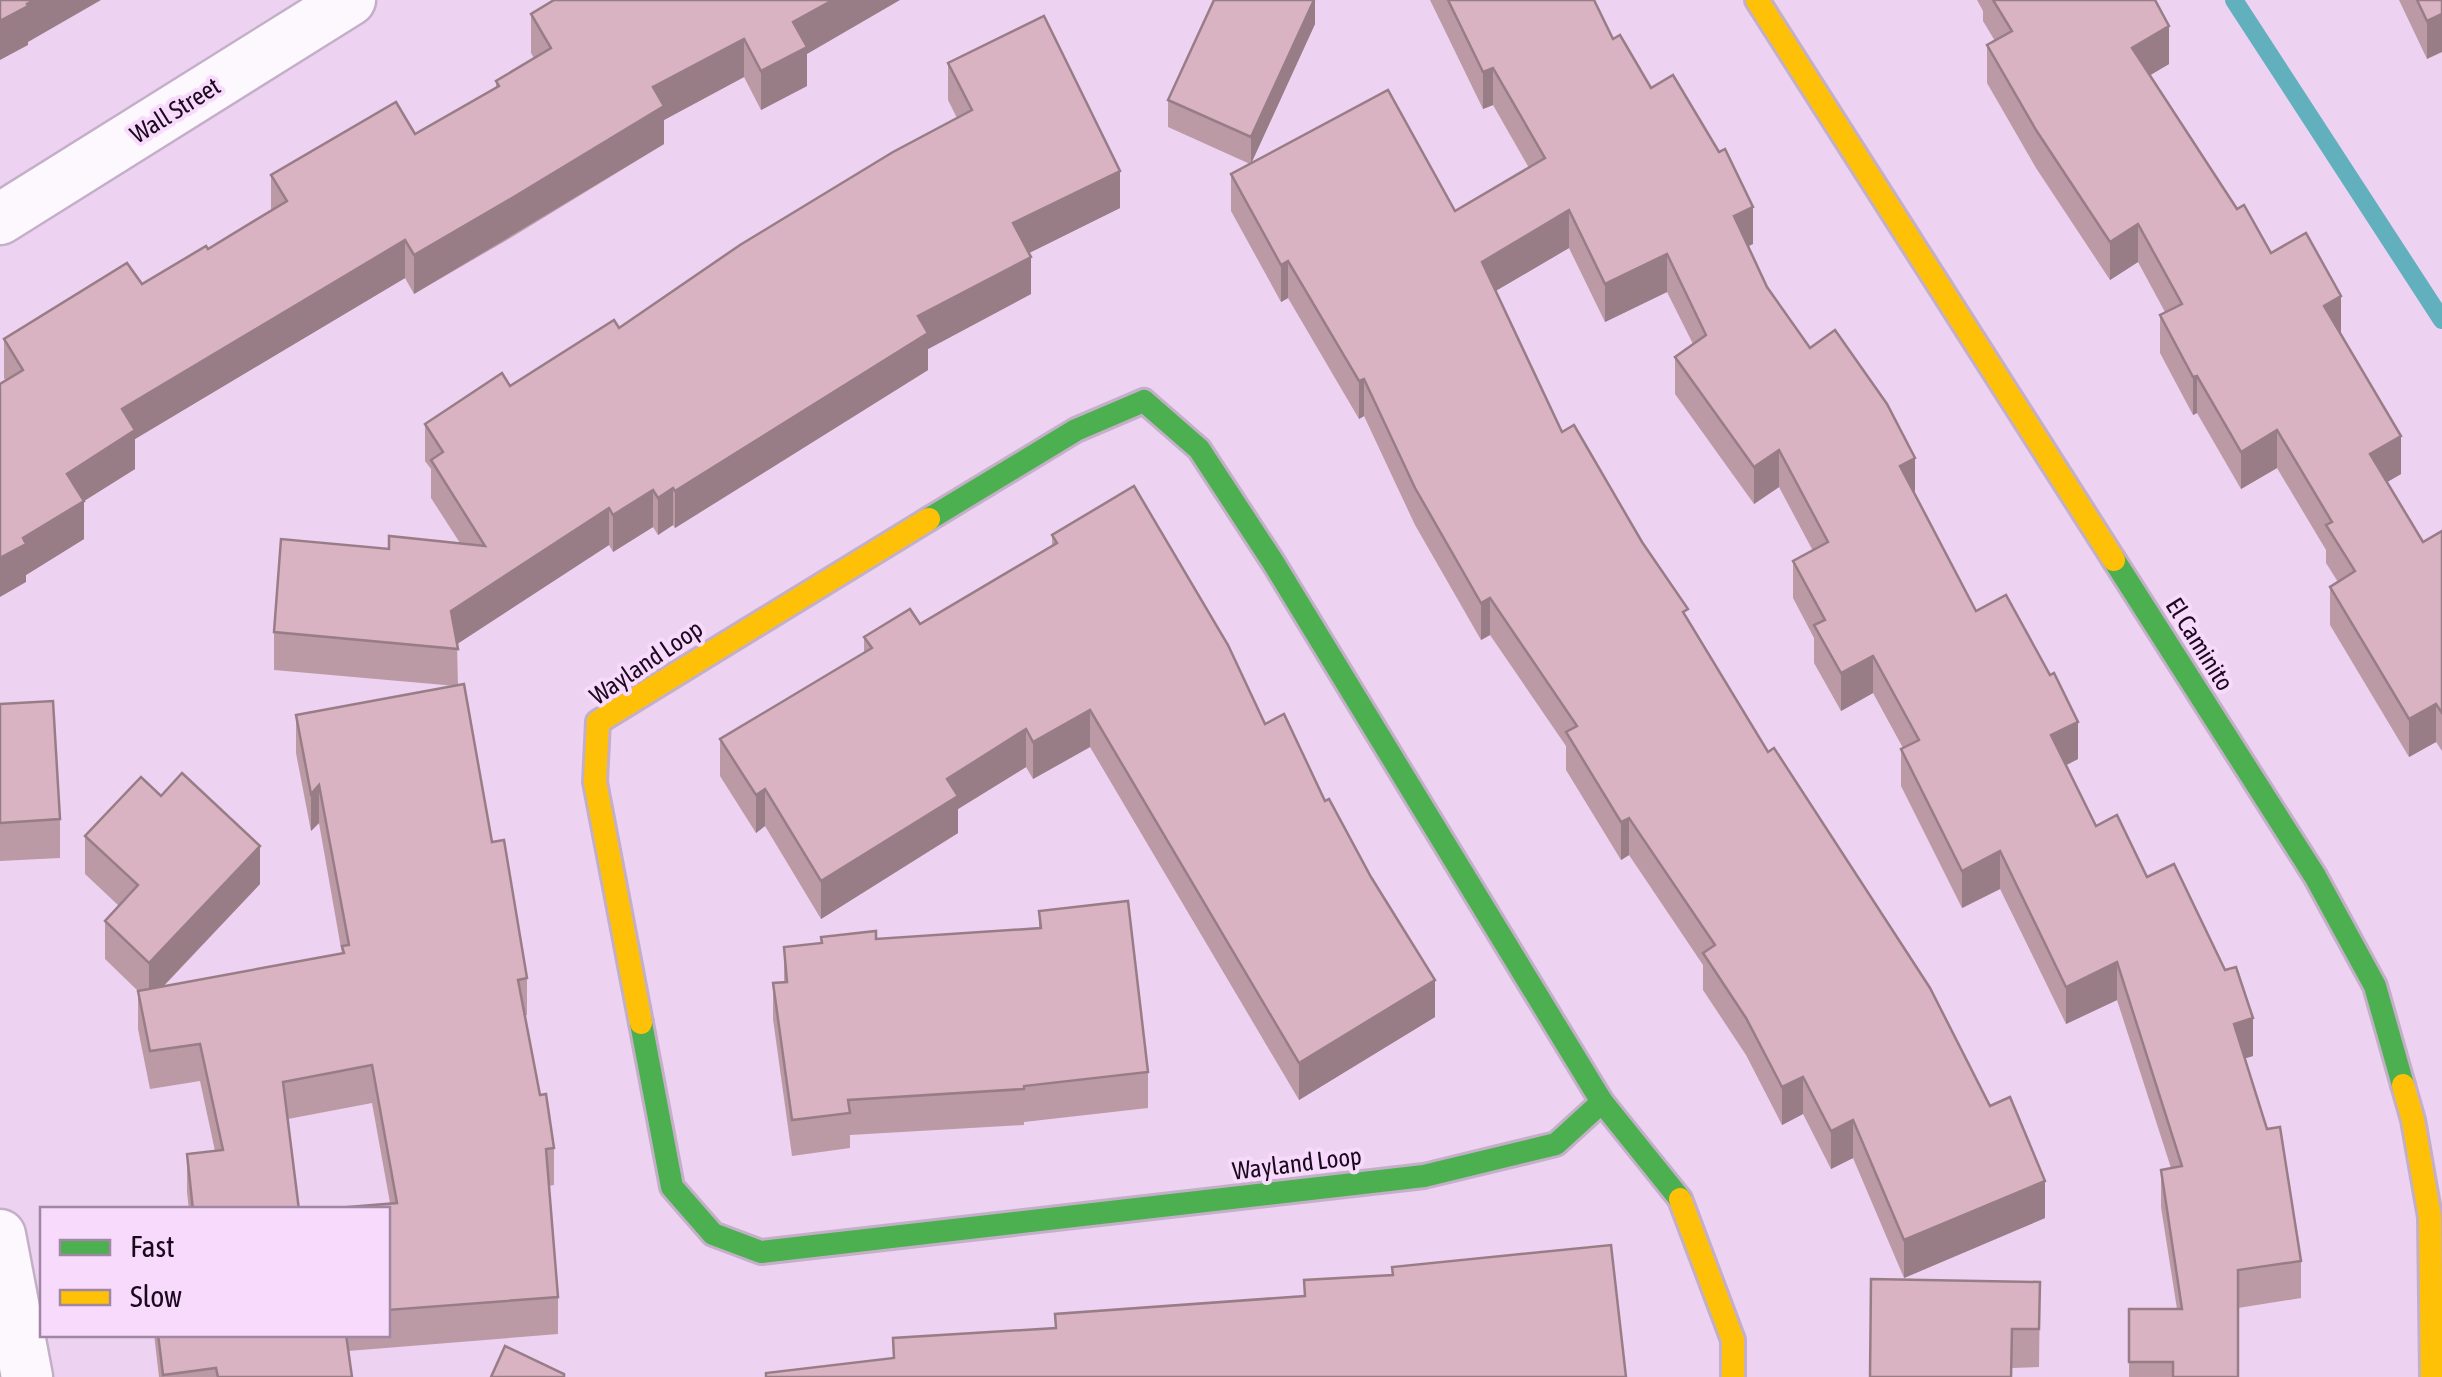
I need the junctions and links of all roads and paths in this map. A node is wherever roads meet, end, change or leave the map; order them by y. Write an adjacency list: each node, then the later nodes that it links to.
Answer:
1 (350, 0): 3 (street, Wall Street)
2 (1757, 0): 8 (street, El Caminito)
3 (0, 219)
4 (1602, 1102): 4 (street, Wayland Loop); 7 (street, Wayland Loop)
5 (0, 1235): 6 (street)
6 (26, 1377)
7 (1733, 1377)
8 (2432, 1377)

